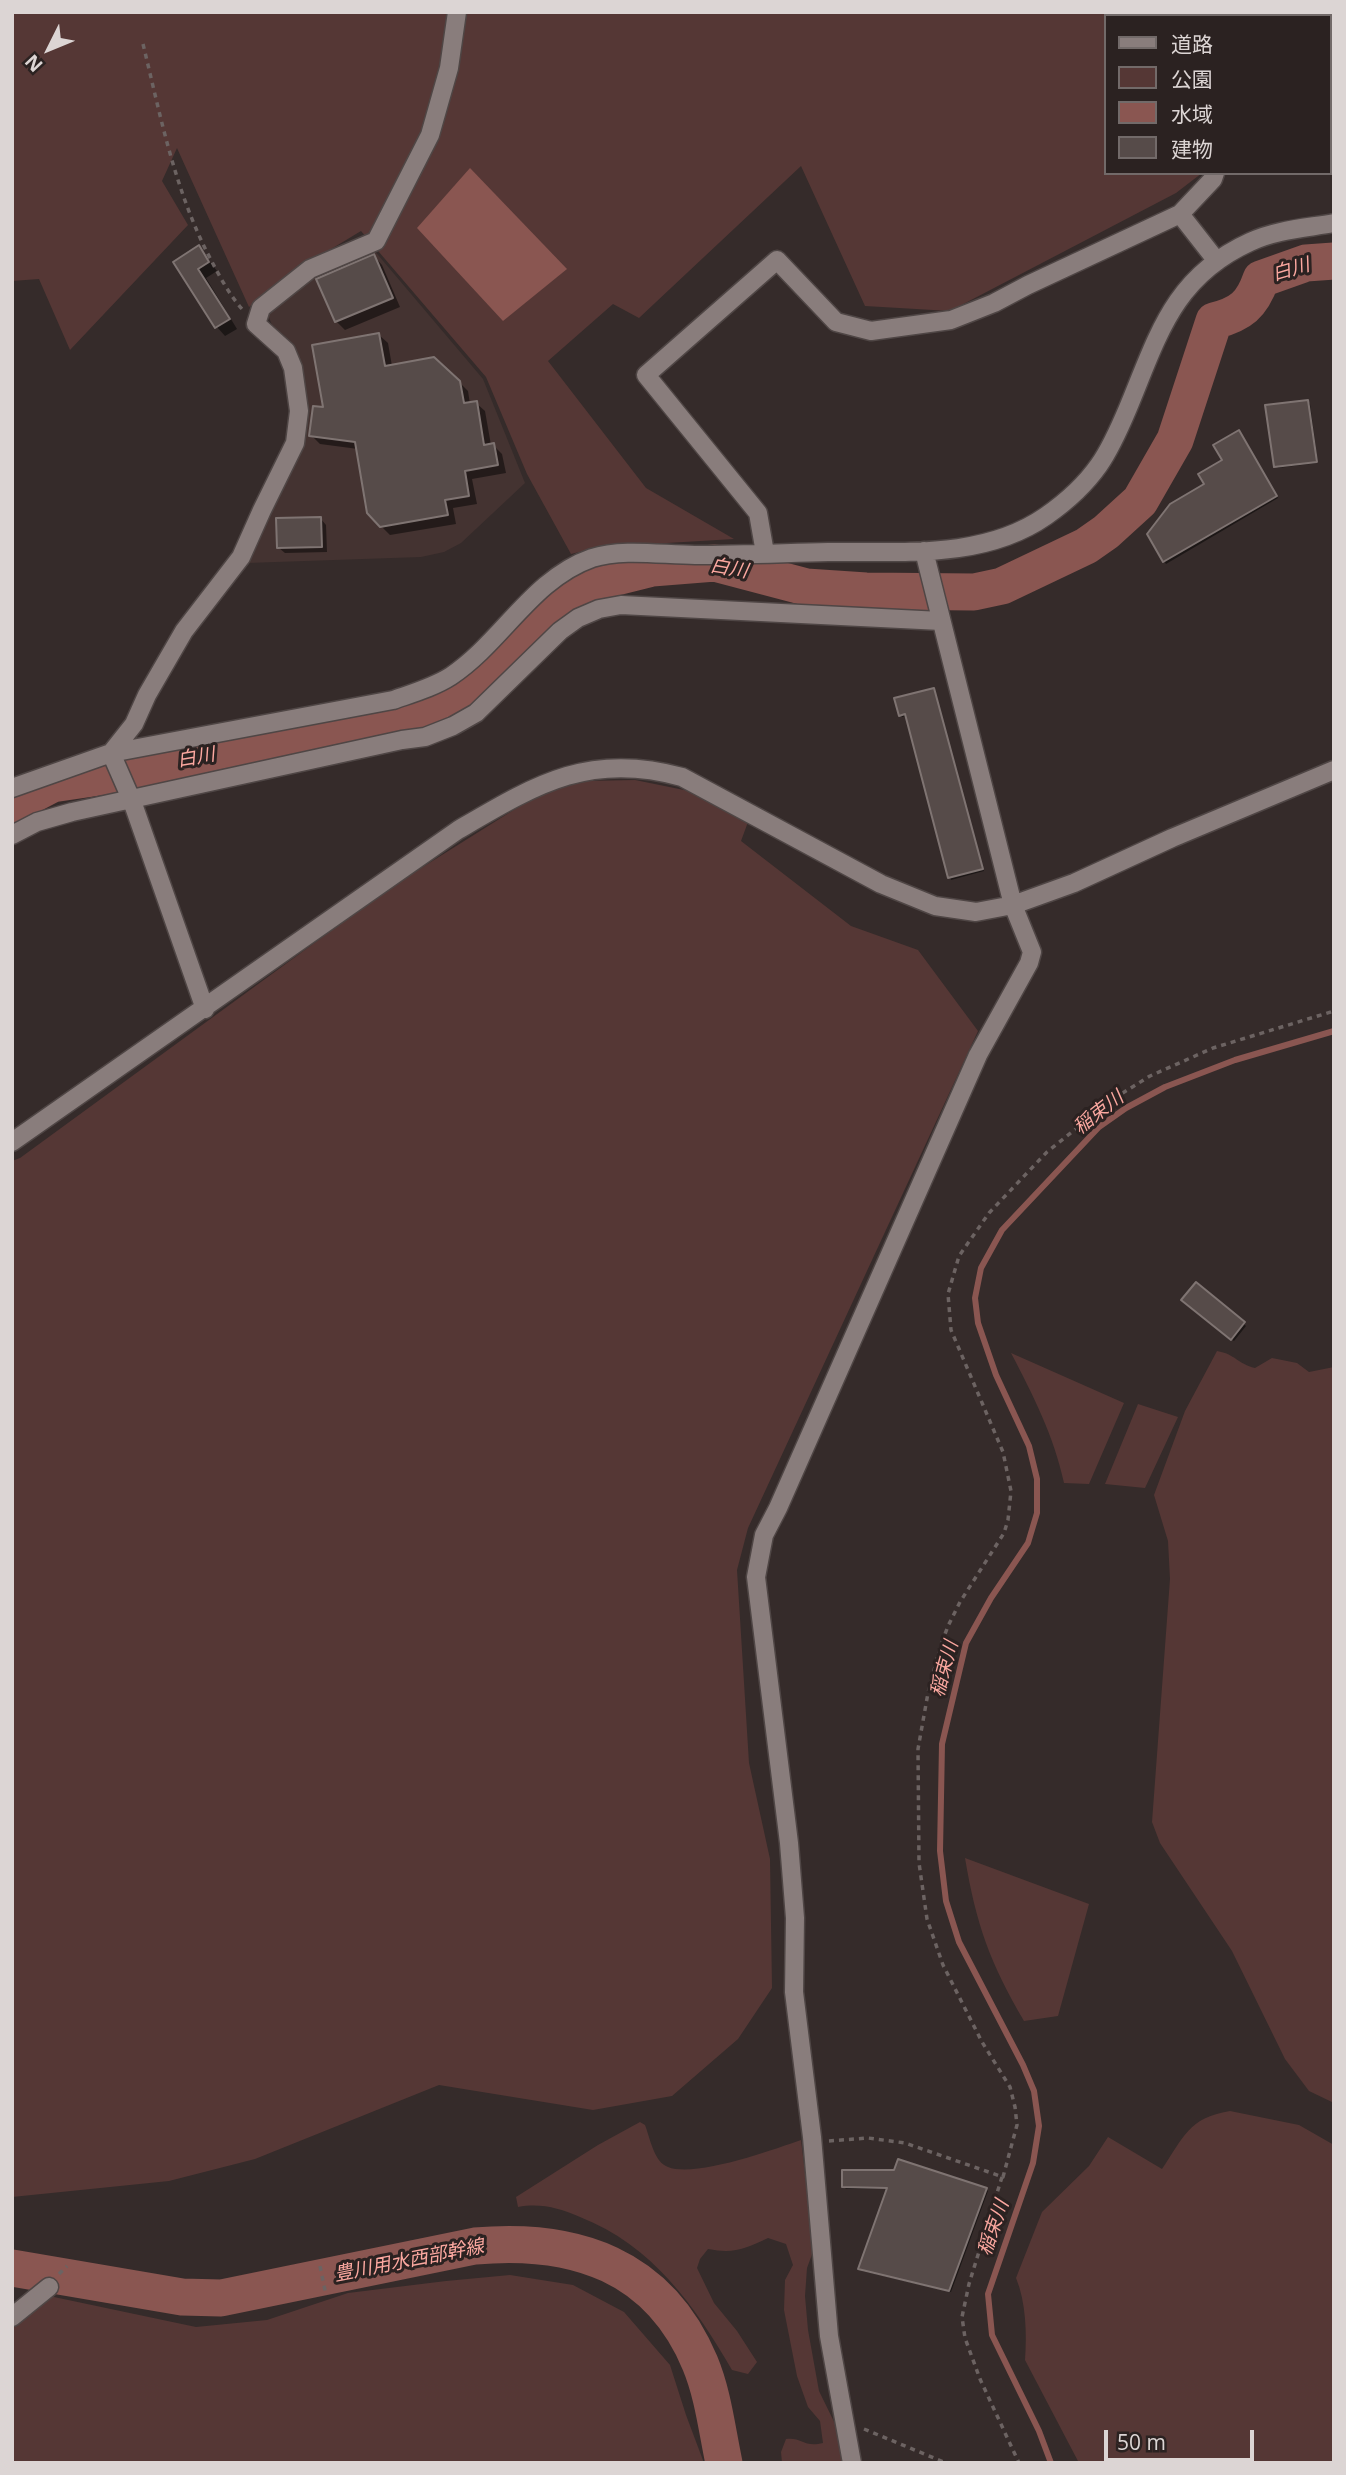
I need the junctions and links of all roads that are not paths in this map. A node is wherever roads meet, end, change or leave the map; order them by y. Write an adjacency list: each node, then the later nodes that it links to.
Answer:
1 (457, 12): 9 (street)
2 (1214, 175): 3 (street)
3 (1180, 214): 5 (street); 7 (street)
4 (1334, 223): 5 (street)
5 (1216, 260): 6 (street)
6 (924, 551): 7 (street); 8 (street)
7 (765, 553): 9 (street)
8 (941, 621): 12 (street); 14 (street)
9 (111, 753): 11 (street); 12 (street)
10 (1334, 770): 14 (street)
11 (12, 788)
12 (132, 801): 13 (street); 15 (street)
13 (12, 835)
14 (1013, 905): 15 (street); 19 (street)
15 (205, 1009): 16 (street)
16 (12, 1142)
17 (49, 2287): 18 (street)
18 (12, 2316)
19 (852, 2463)

